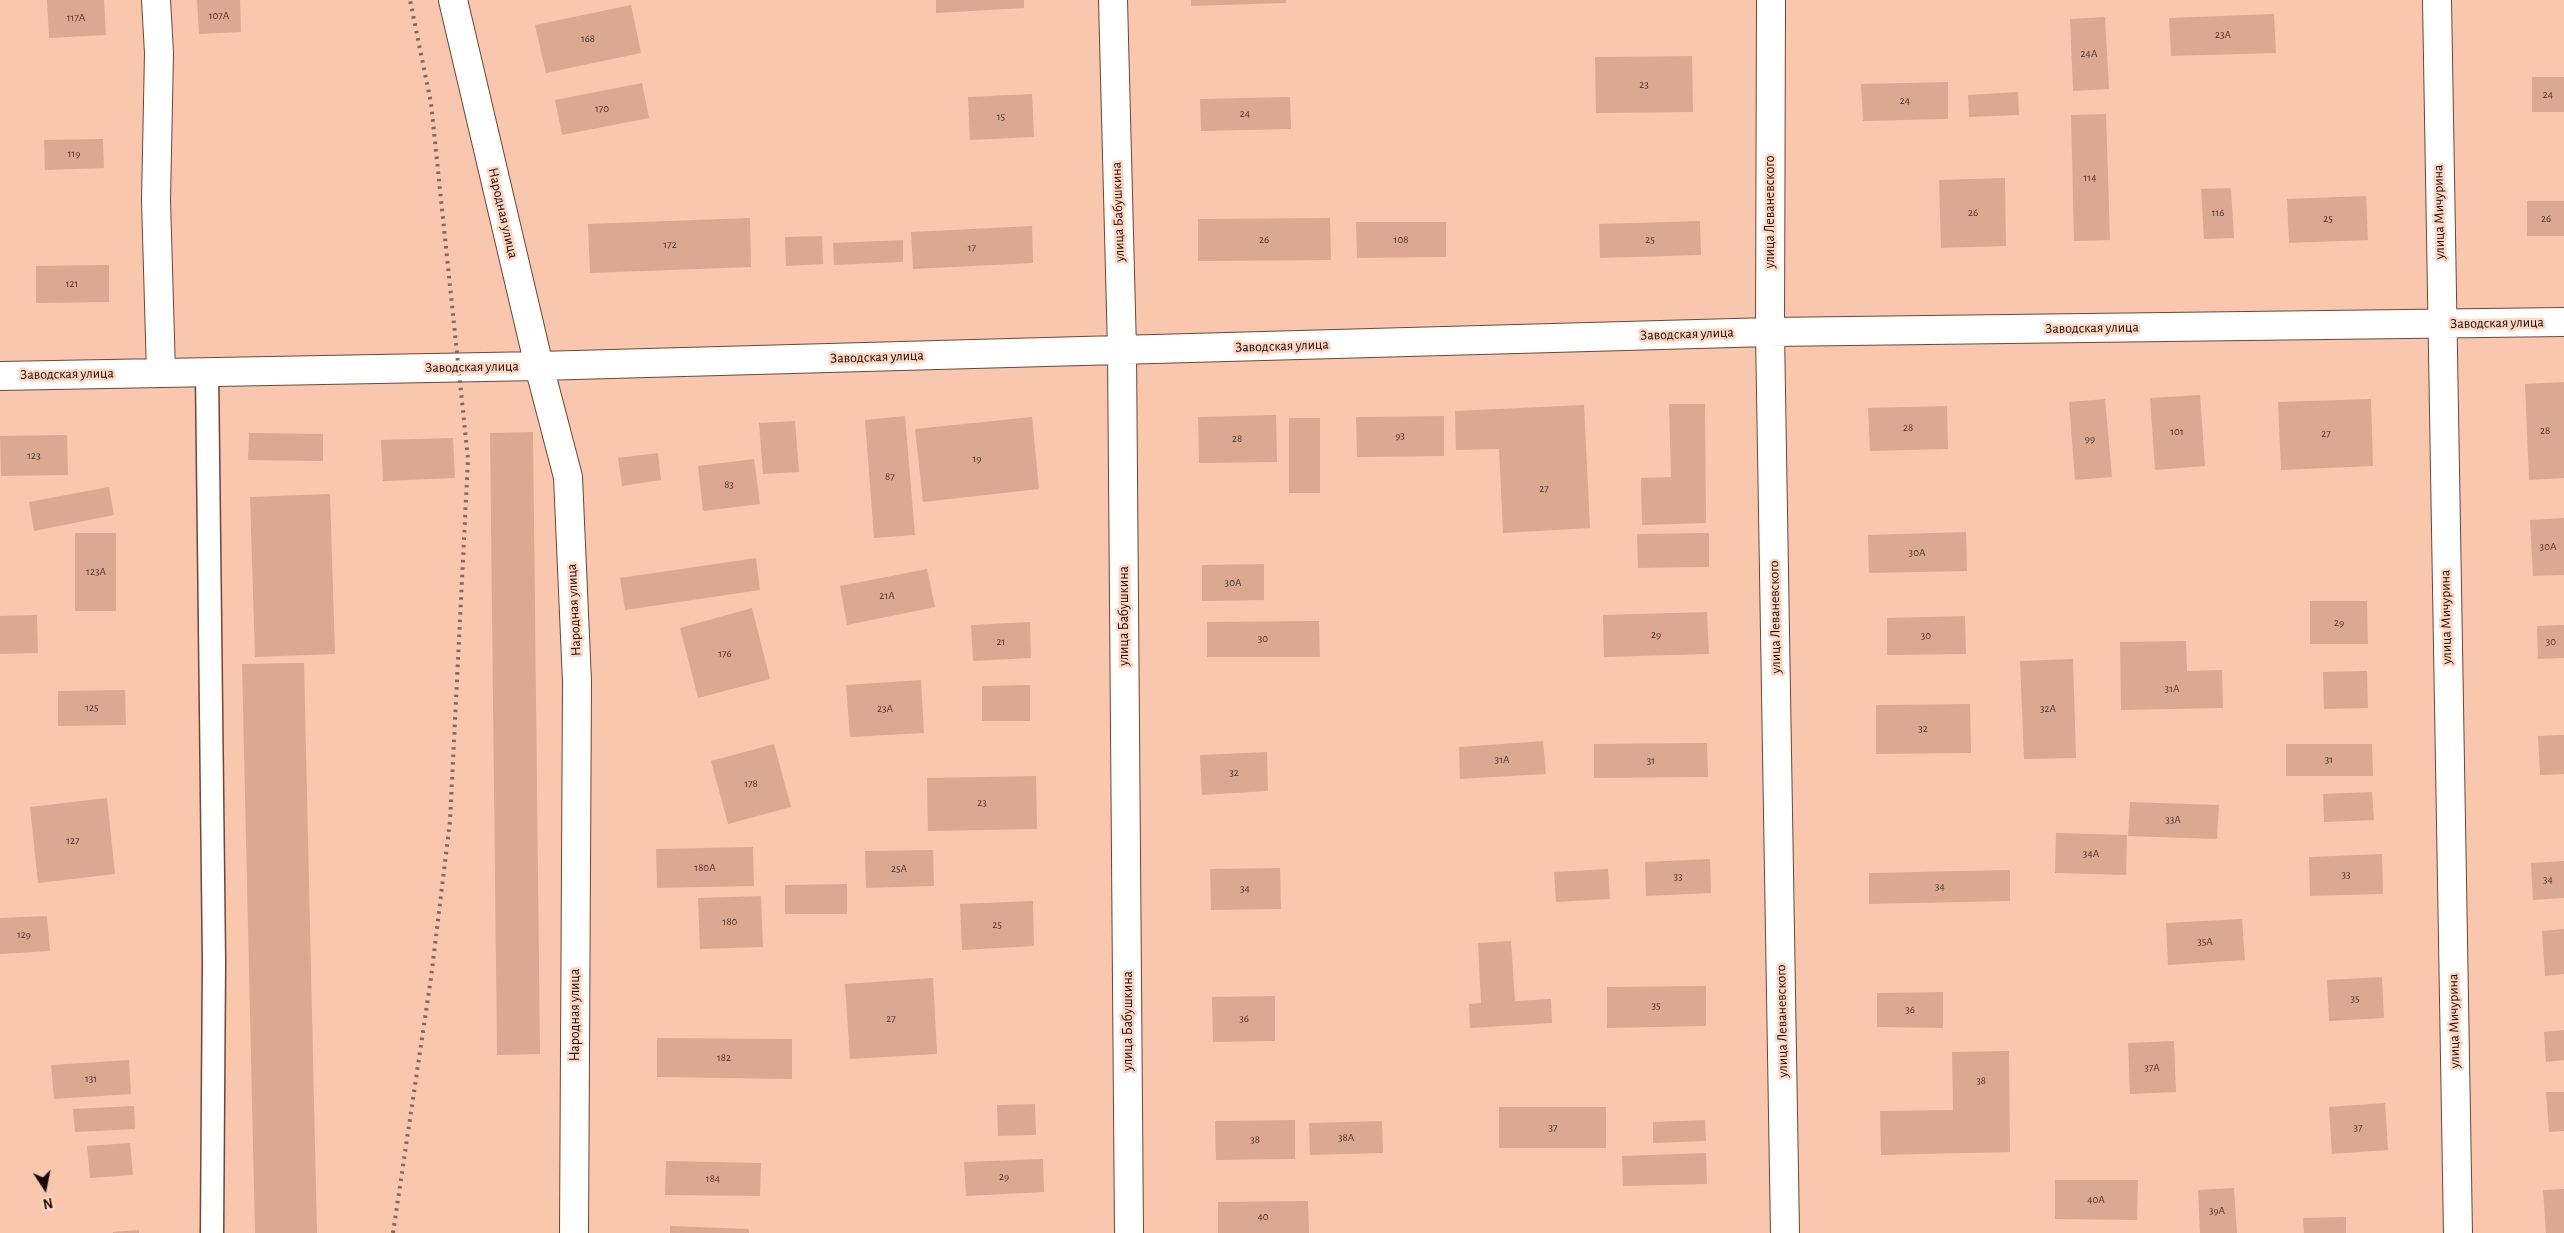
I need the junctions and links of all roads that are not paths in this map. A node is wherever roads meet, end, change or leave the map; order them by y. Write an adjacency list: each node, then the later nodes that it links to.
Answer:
1 (156, 0): 12 (street)
2 (453, 0): 10 (street, Народная улица)
3 (1113, 0): 9 (street, улица Бабушкина)
4 (1771, 0): 8 (street, улица Леваневского)
5 (2436, 0): 7 (street, улица Мичурина)
6 (2564, 322): 7 (street, Заводская улица)
7 (2440, 324): 8 (street, Заводская улица); 18 (street, улица Мичурина)
8 (1770, 332): 9 (street, Заводская улица); 17 (street, улица Леваневского)
9 (1122, 350): 10 (street, Заводская улица); 16 (street, улица Бабушкина)
10 (539, 366): 11 (street, Заводская улица); 15 (street, Народная улица)
11 (207, 372): 12 (street, Заводская улица); 14 (lane)
12 (162, 373): 13 (street, Заводская улица)
13 (0, 376)
14 (212, 1233)
15 (574, 1233)
16 (1129, 1233)
17 (1785, 1233)
18 (2458, 1233)

